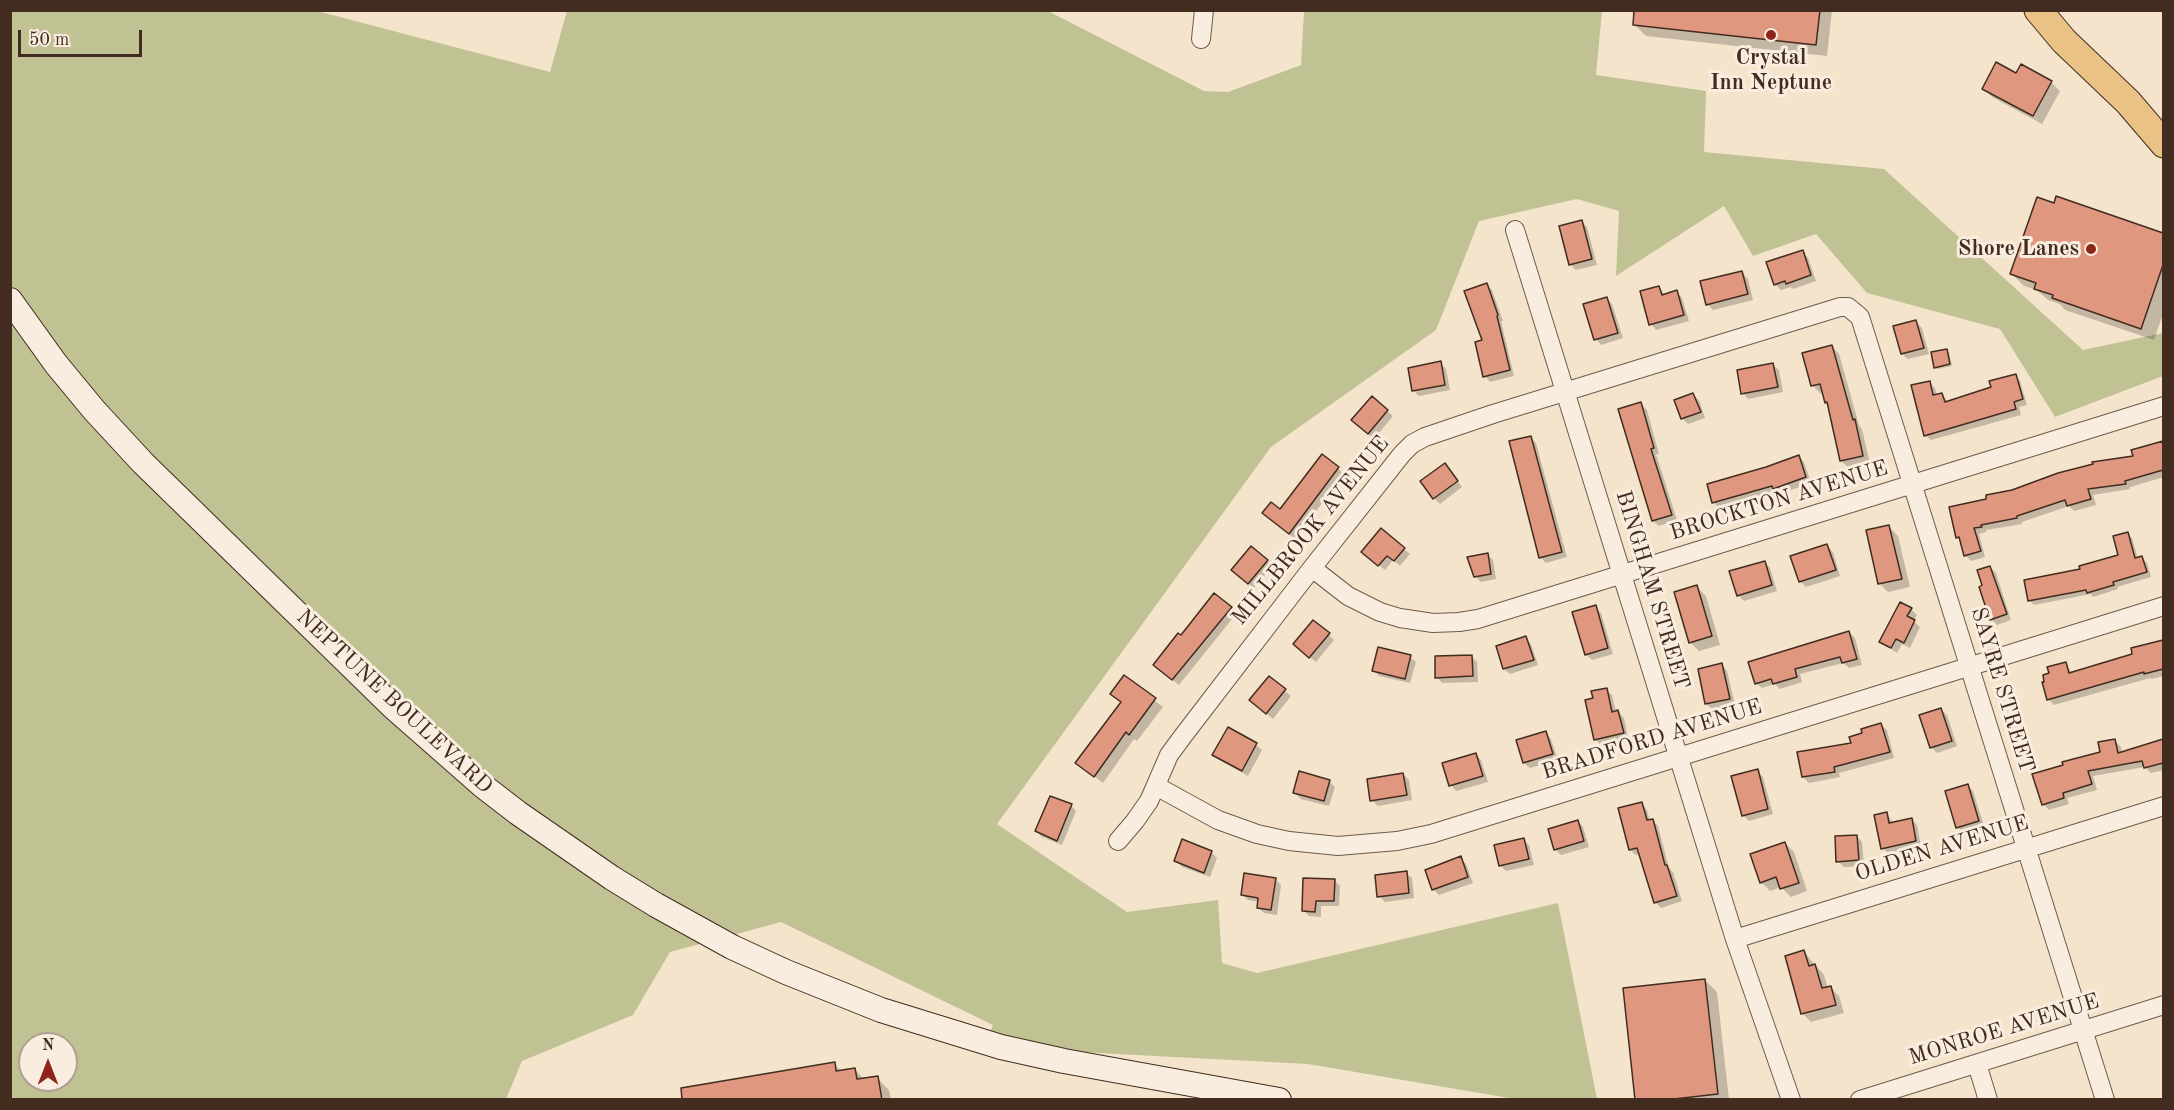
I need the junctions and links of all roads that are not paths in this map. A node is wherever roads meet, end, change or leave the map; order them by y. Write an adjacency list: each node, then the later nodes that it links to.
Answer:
1 (1204, 10): 4 (street)
2 (2027, 10): 5 (main road)
3 (2038, 10): 5 (main road)
4 (1201, 39)
5 (2064, 41): 6 (main road)
6 (2163, 144)
7 (1515, 230): 10 (street, BINGHAM STREET)
8 (10, 300): 26 (street, NEPTUNE BOULEVARD)
9 (1840, 307): 10 (street, MILLBROOK AVENUE); 12 (street, SAYRE STREET)
10 (1565, 393): 13 (street, MILLBROOK AVENUE); 14 (street, BINGHAM STREET)
11 (2163, 406): 12 (street, BROCKTON AVENUE)
12 (1913, 484): 14 (street, BROCKTON AVENUE); 16 (street, SAYRE STREET)
13 (1312, 568): 14 (street, BROCKTON AVENUE); 18 (street, MILLBROOK AVENUE)
14 (1622, 575): 17 (street, BINGHAM STREET)
15 (2163, 606): 16 (street, BRADFORD AVENUE)
16 (1970, 666): 17 (street, BRADFORD AVENUE); 21 (street, SAYRE STREET)
17 (1678, 757): 18 (street, BRADFORD AVENUE); 22 (street, BINGHAM STREET)
18 (1156, 786): 20 (street, MILLBROOK AVENUE)
19 (2163, 806): 21 (street, OLDEN AVENUE)
20 (1118, 841)
21 (2027, 848): 22 (street, OLDEN AVENUE); 24 (street, SAYRE STREET)
22 (1735, 939): 27 (street, BINGHAM STREET)
23 (2163, 1005): 24 (street, MONROE AVENUE)
24 (2084, 1030): 25 (street, MONROE AVENUE); 30 (street, SAYRE STREET)
25 (1977, 1064): 28 (street, MONROE AVENUE); 29 (street)
26 (1279, 1100)
27 (1791, 1100)
28 (1860, 1100)
29 (1988, 1100)
30 (2105, 1100)

